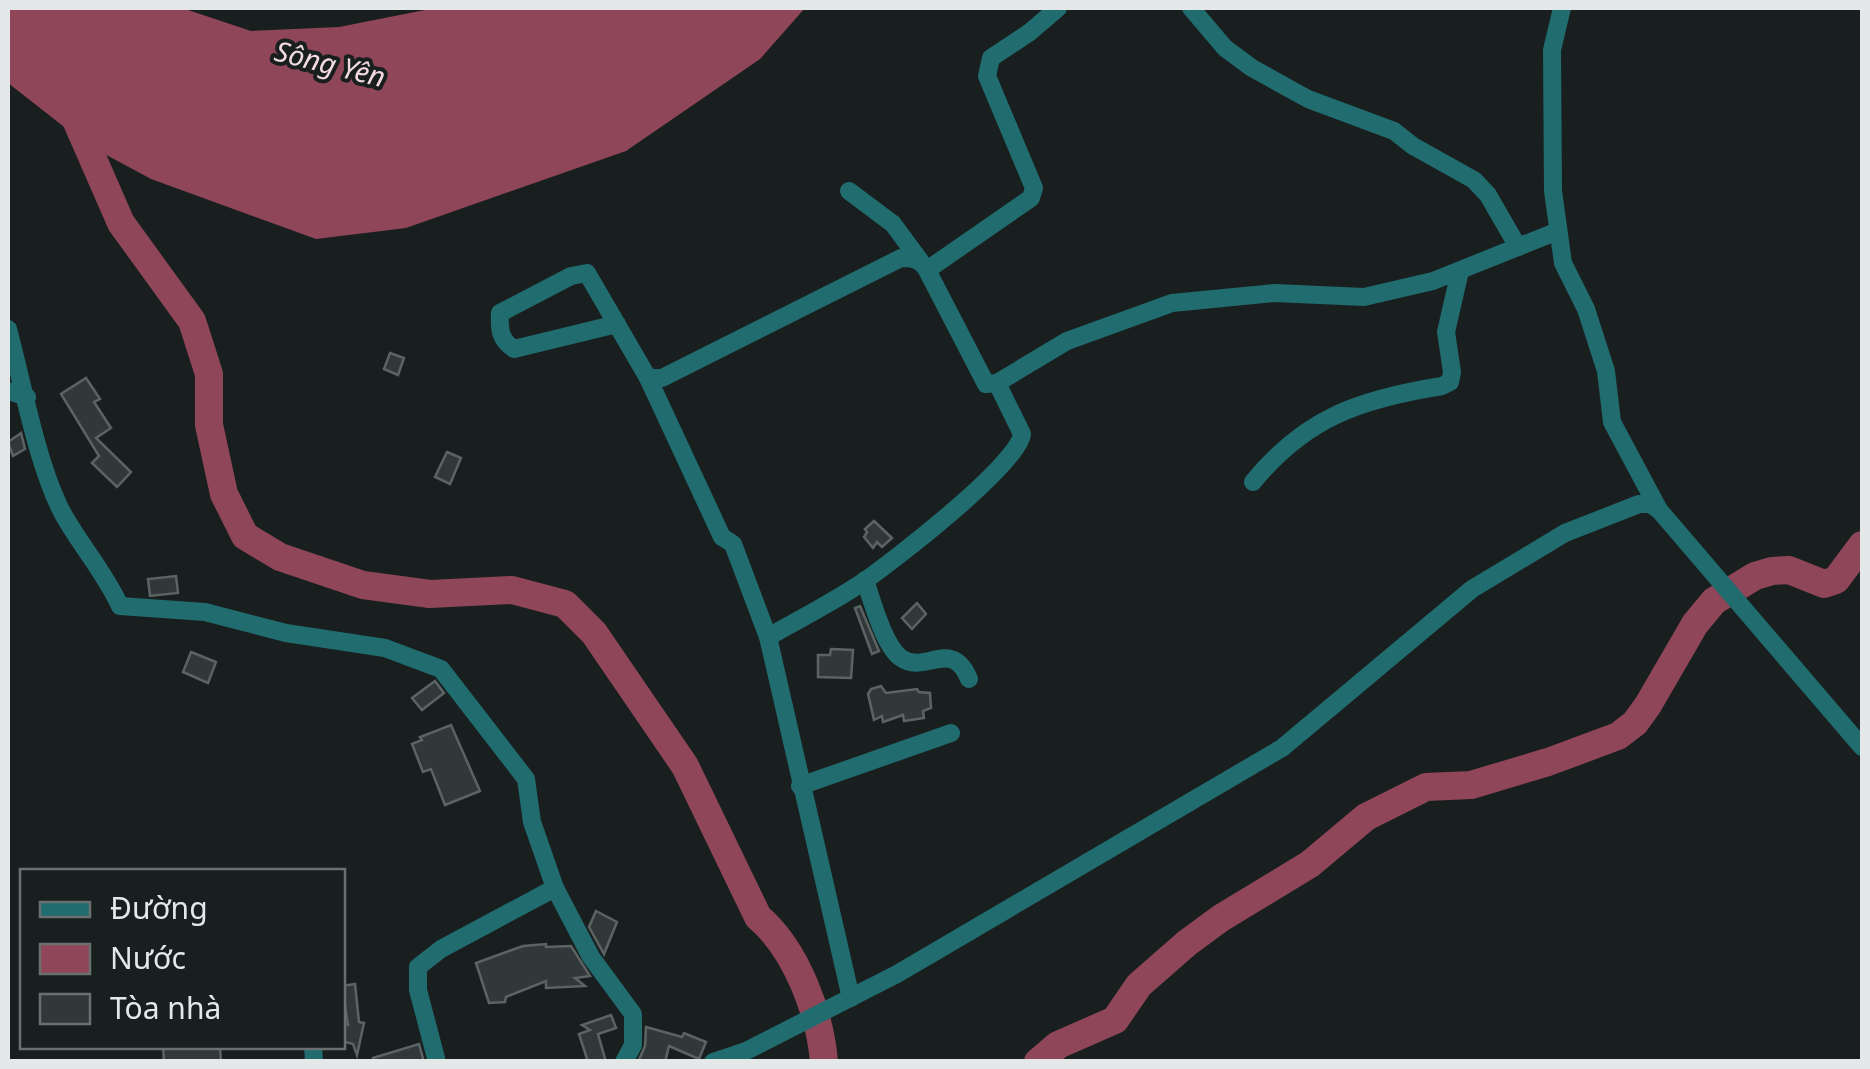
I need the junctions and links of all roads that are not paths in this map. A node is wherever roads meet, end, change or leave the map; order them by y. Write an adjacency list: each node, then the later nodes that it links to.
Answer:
1 (1058, 8): 7 (street)
2 (1192, 8): 6 (street)
3 (1562, 8): 5 (street)
4 (849, 191): 7 (street)
5 (1558, 230): 6 (street); 16 (street)
6 (1518, 247): 8 (street)
7 (924, 266): 11 (street); 12 (street)
8 (1460, 271): 12 (street); 15 (street)
9 (617, 324): 9 (street); 11 (street)
10 (8, 329): 14 (street)
11 (648, 378): 18 (street)
12 (997, 383): 17 (street)
13 (8, 391): 14 (street)
14 (27, 397): 23 (street)
15 (1253, 482)
16 (1659, 510): 21 (street); 24 (street)
17 (864, 580): 18 (street); 19 (street)
18 (768, 636): 22 (street)
19 (968, 679)
20 (951, 733): 22 (street)
21 (1862, 747)
22 (800, 786): 24 (street)
23 (555, 888): 25 (street); 26 (street)
24 (844, 1001): 27 (street)
25 (438, 1062)
26 (624, 1062)
27 (713, 1062)

